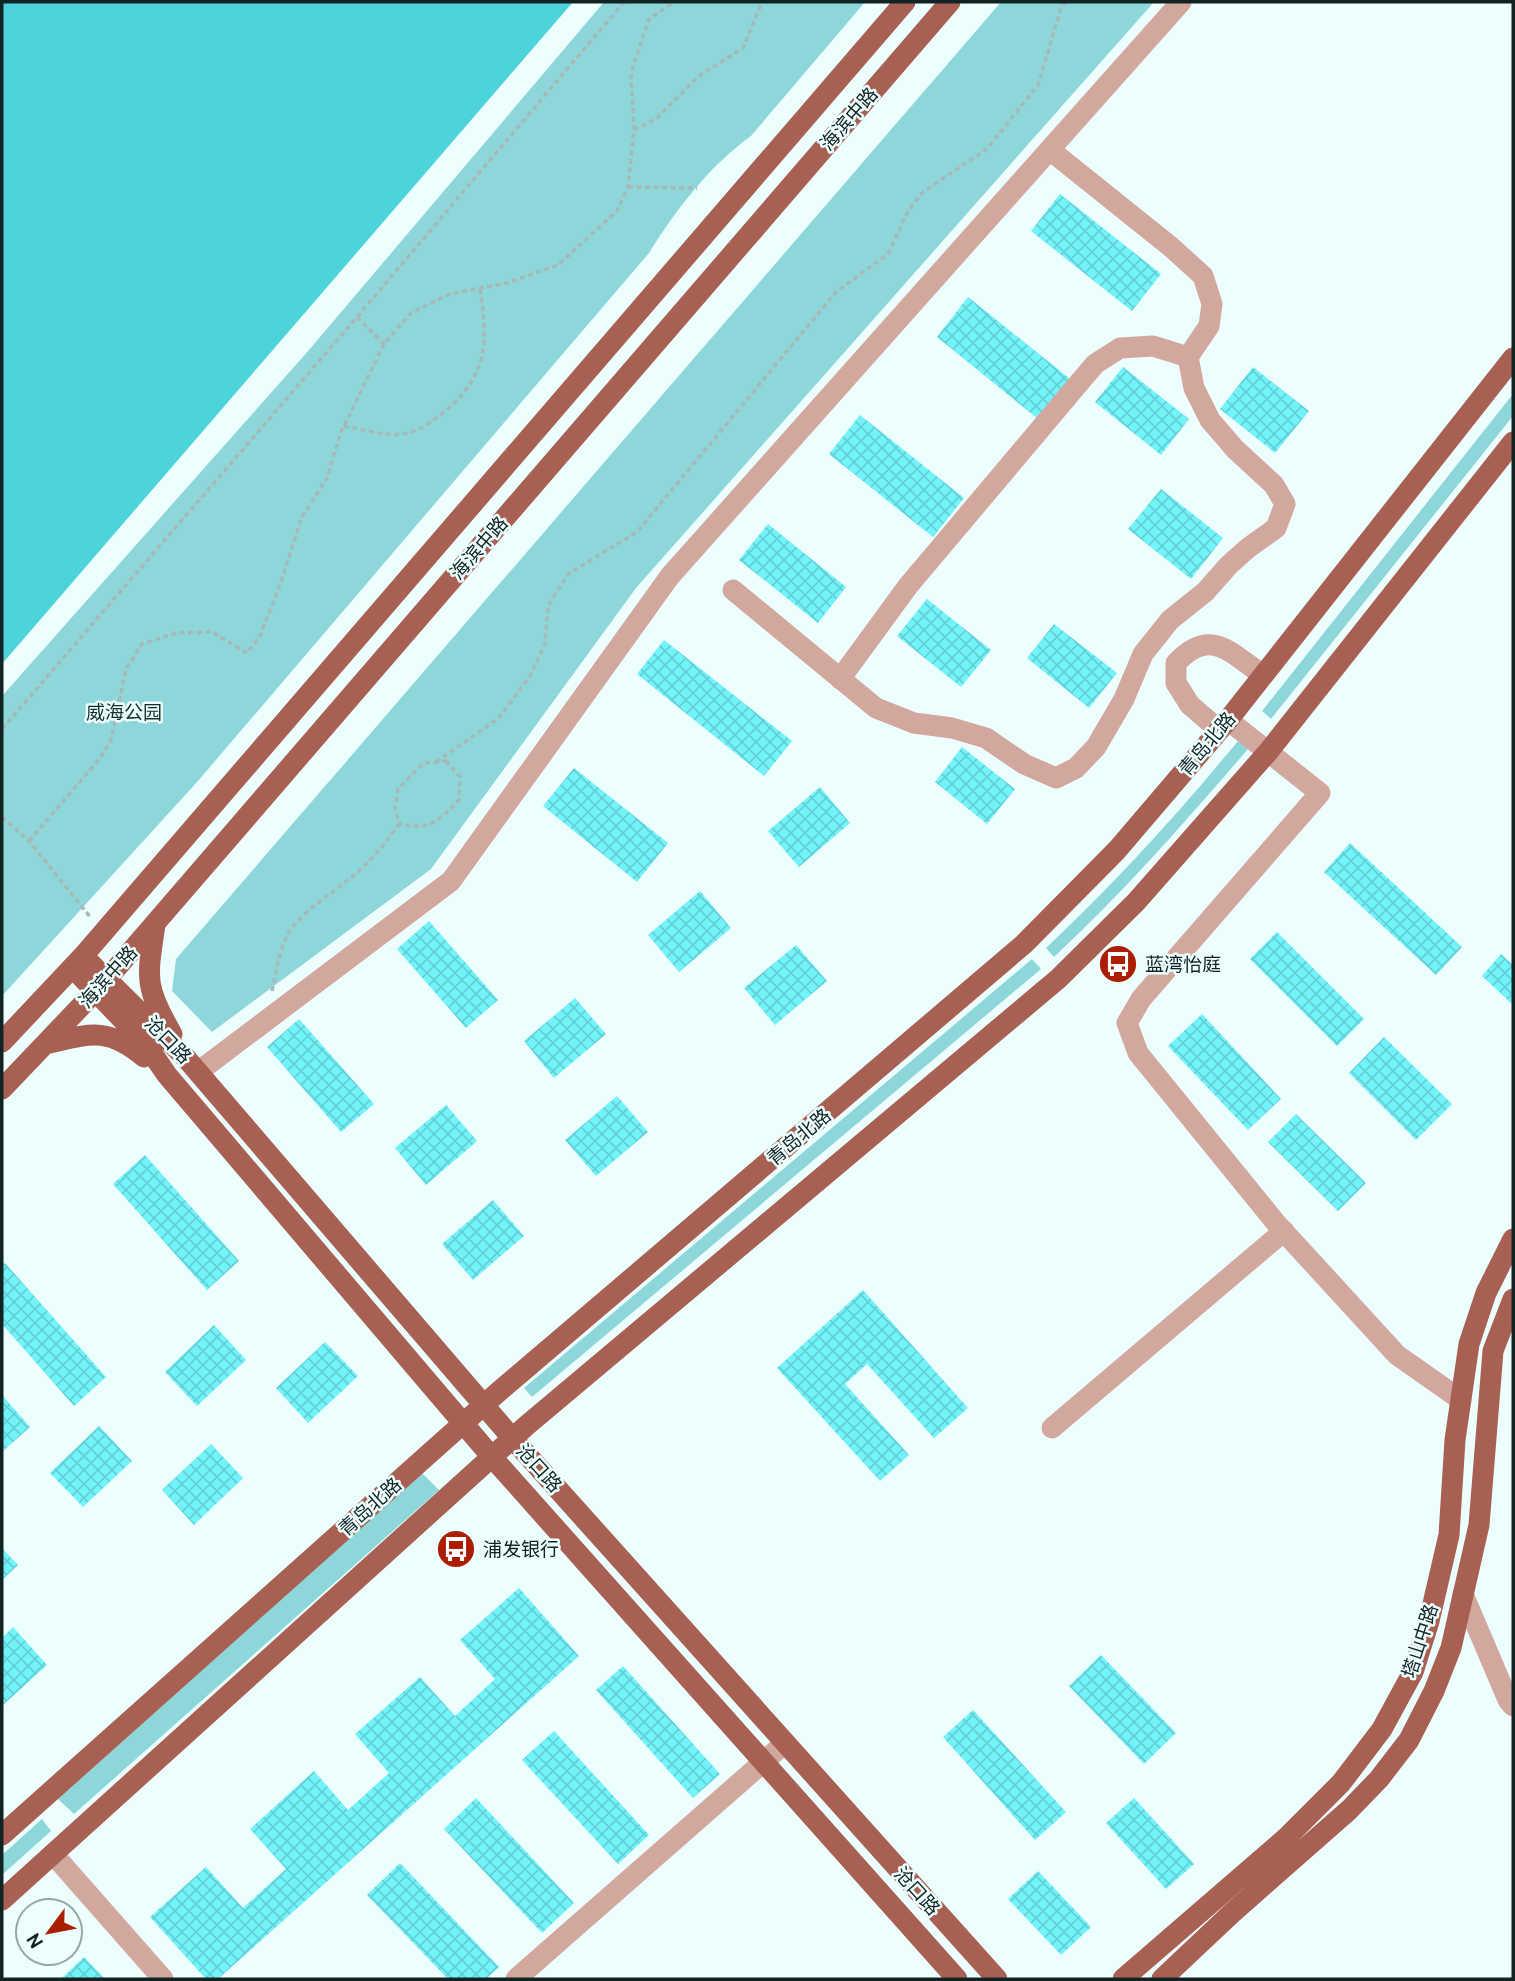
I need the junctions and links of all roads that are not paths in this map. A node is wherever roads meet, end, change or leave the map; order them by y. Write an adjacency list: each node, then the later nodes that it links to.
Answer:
1 (905, 2): 18 (main road, 海滨中路)
2 (950, 2): 17 (main road, 海滨中路)
3 (1181, 2): 4 (street)
4 (1050, 150): 5 (street); 22 (street)
5 (1188, 357): 9 (street); 14 (street)
6 (1513, 358): 13 (main road, 青岛北路)
7 (1513, 442): 16 (main road)
8 (733, 590): 14 (street)
9 (1170, 620): 10 (street); 11 (street)
10 (1198, 646): 12 (street); 13 (street)
11 (1149, 648): 12 (street); 14 (street)
12 (1176, 671): 15 (street)
13 (1263, 676): 15 (main road, 青岛北路)
14 (840, 679)
15 (1223, 725): 16 (street); 29 (main road, 青岛北路)
16 (1269, 752): 25 (street); 32 (main road)
17 (156, 923): 19 (main road, 海滨中路); 22 (main road)
18 (78, 962): 19 (main road, 沧口路); 20 (main road, 海滨中路)
19 (102, 985): 21 (main road, 海滨中路); 22 (main road, 沧口路); 23 (main road, 沧口路)
20 (2, 1042)
21 (45, 1044): 23 (main road); 24 (main road, 海滨中路)
22 (192, 1064): 29 (main road, 沧口路)
23 (167, 1075): 30 (main road, 沧口路)
24 (2, 1089)
25 (1284, 1231): 28 (street); 31 (street)
26 (1513, 1239): 28 (main road, 塔山中路)
27 (1513, 1299): 34 (main road, 塔山中路)
28 (1461, 1400): 45 (main road, 塔山中路)
29 (483, 1405): 30 (main road, 青岛北路); 32 (main road, 沧口路)
30 (463, 1423): 33 (main road, 沧口路); 38 (main road, 青岛北路)
31 (1052, 1428)
32 (512, 1438): 33 (main road); 36 (main road, 沧口路)
33 (491, 1456): 37 (main road, 沧口路); 39 (main road)
34 (1463, 1594): 35 (street); 46 (main road, 塔山中路)
35 (1513, 1706)
36 (785, 1743): 37 (street); 44 (main road, 沧口路)
37 (764, 1762): 42 (street); 43 (main road, 沧口路)
38 (2, 1835)
39 (53, 1854): 40 (main road); 41 (street)
40 (2, 1900)
41 (163, 1979)
42 (516, 1979)
43 (957, 1979)
44 (997, 1979)
45 (1123, 1979)
46 (1162, 1979)

